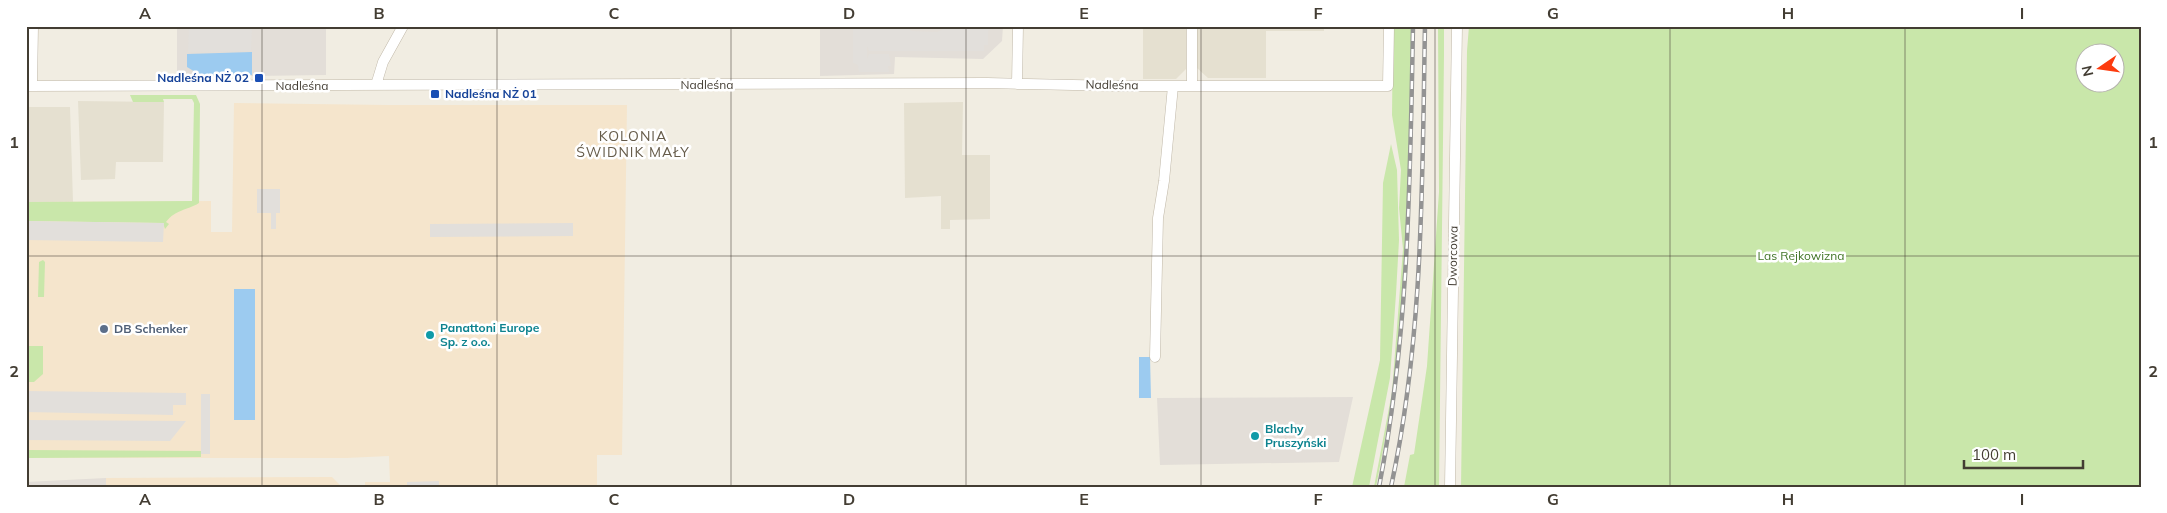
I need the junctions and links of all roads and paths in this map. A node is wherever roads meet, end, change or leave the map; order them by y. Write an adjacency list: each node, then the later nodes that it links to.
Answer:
1 (33, 26): 9 (street)
2 (403, 26): 8 (street)
3 (1018, 26): 7 (street)
4 (1192, 26): 11 (street)
5 (1388, 26): 11 (street, Nadleśna)
6 (1456, 26): 13 (street, Dworcowa)
7 (1017, 84): 8 (street, Nadleśna); 10 (street, Nadleśna)
8 (376, 85): 9 (street, Nadleśna)
9 (29, 86)
10 (1172, 86): 11 (street, Nadleśna); 12 (street)
11 (1192, 86)
12 (1155, 357)
13 (1450, 487)

